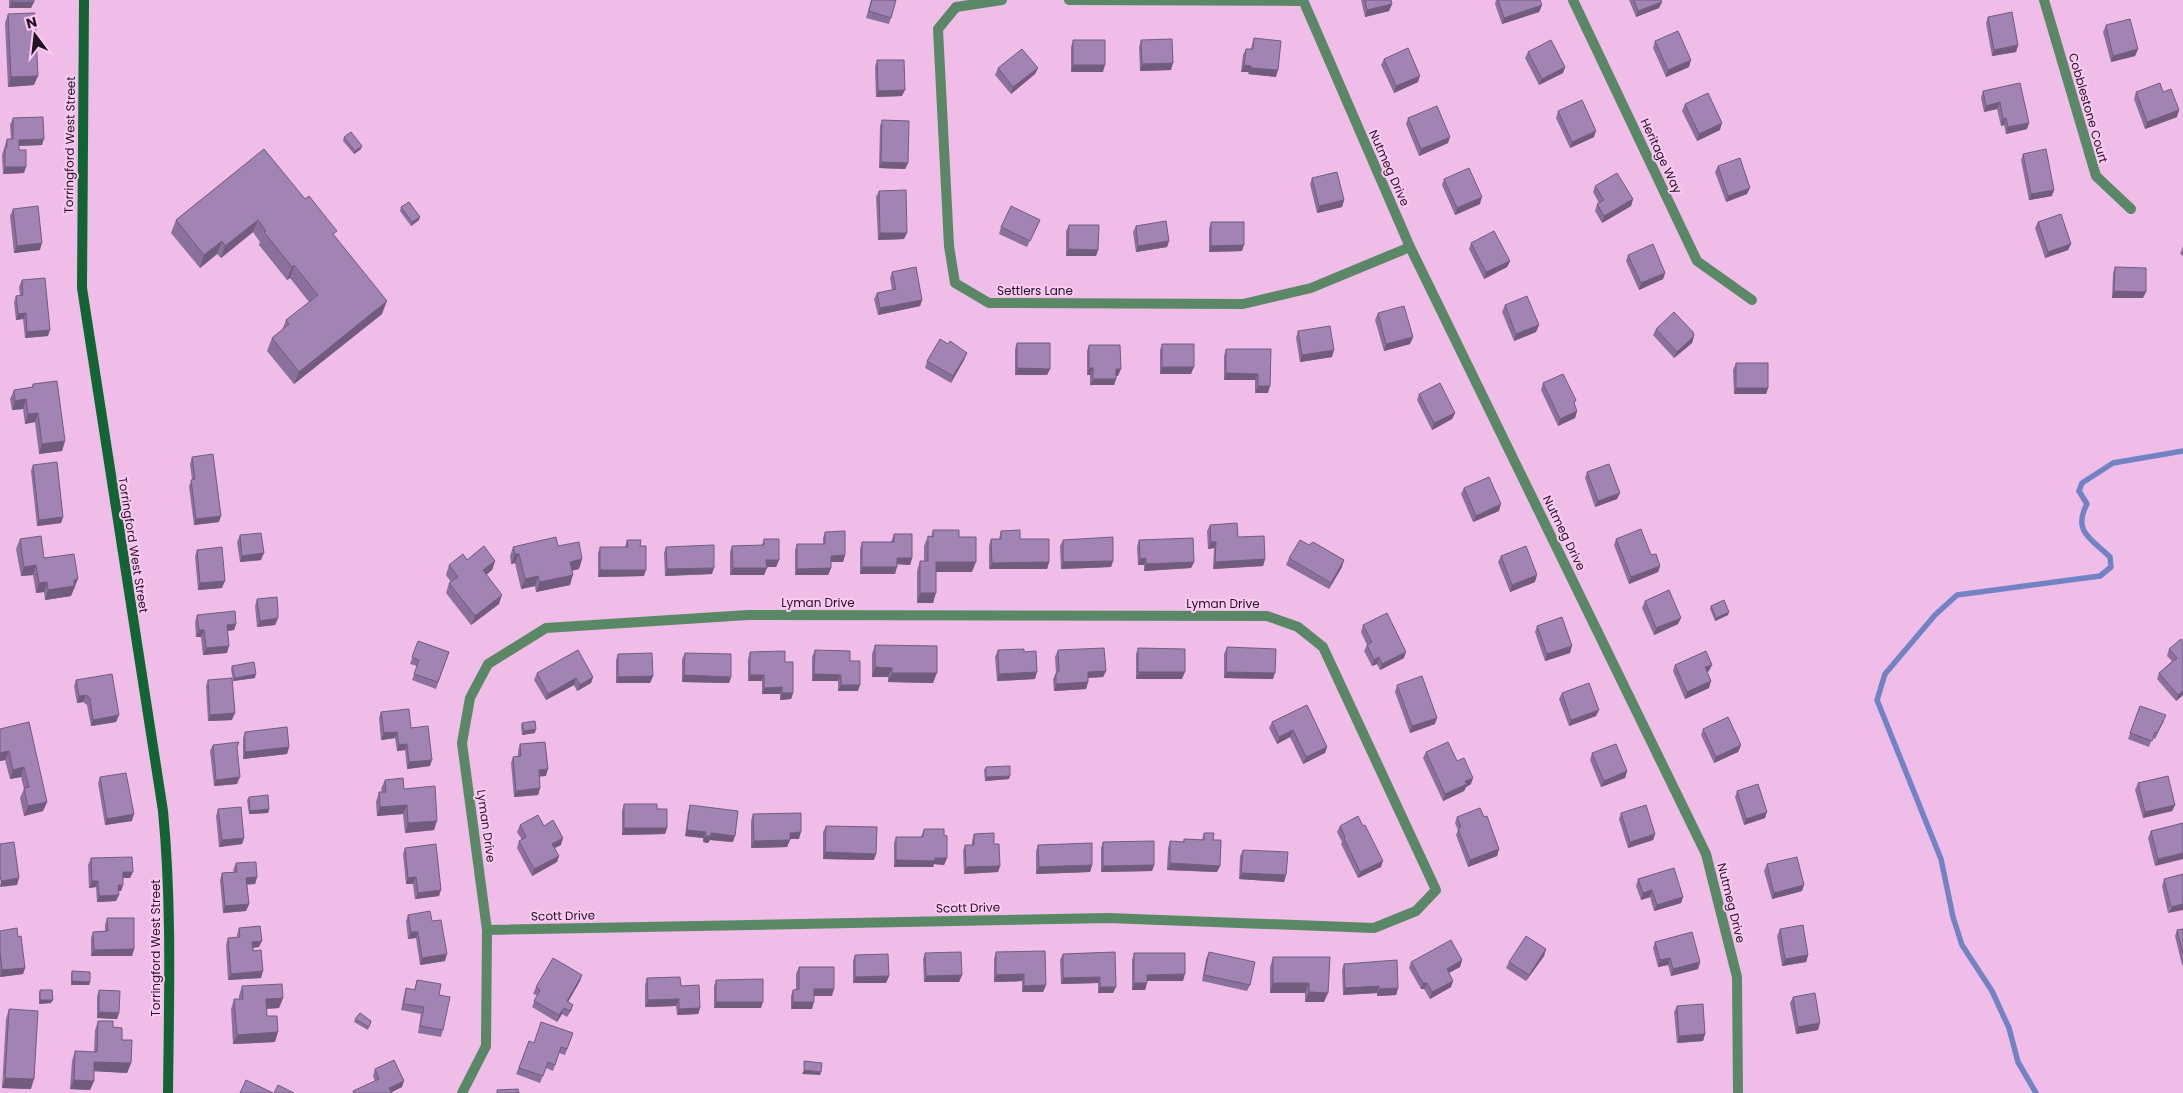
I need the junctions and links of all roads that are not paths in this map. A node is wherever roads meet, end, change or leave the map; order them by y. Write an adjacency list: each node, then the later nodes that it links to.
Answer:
1 (84, 0): 12 (main road, Torringford West Street)
2 (1002, 0): 8 (street, Settlers Lane)
3 (1069, 0): 4 (street)
4 (1303, 0): 8 (street, Nutmeg Drive)
5 (1574, 0): 9 (street, Heritage Way)
6 (2044, 0): 7 (street, Cobblestone Court)
7 (2131, 209)
8 (1410, 247): 14 (street, Nutmeg Drive)
9 (1752, 300)
10 (1436, 890): 11 (street, Scott Drive); 11 (street, Lyman Drive)
11 (487, 930): 13 (street, Lyman Drive)
12 (168, 1093)
13 (462, 1093)
14 (1738, 1093)

